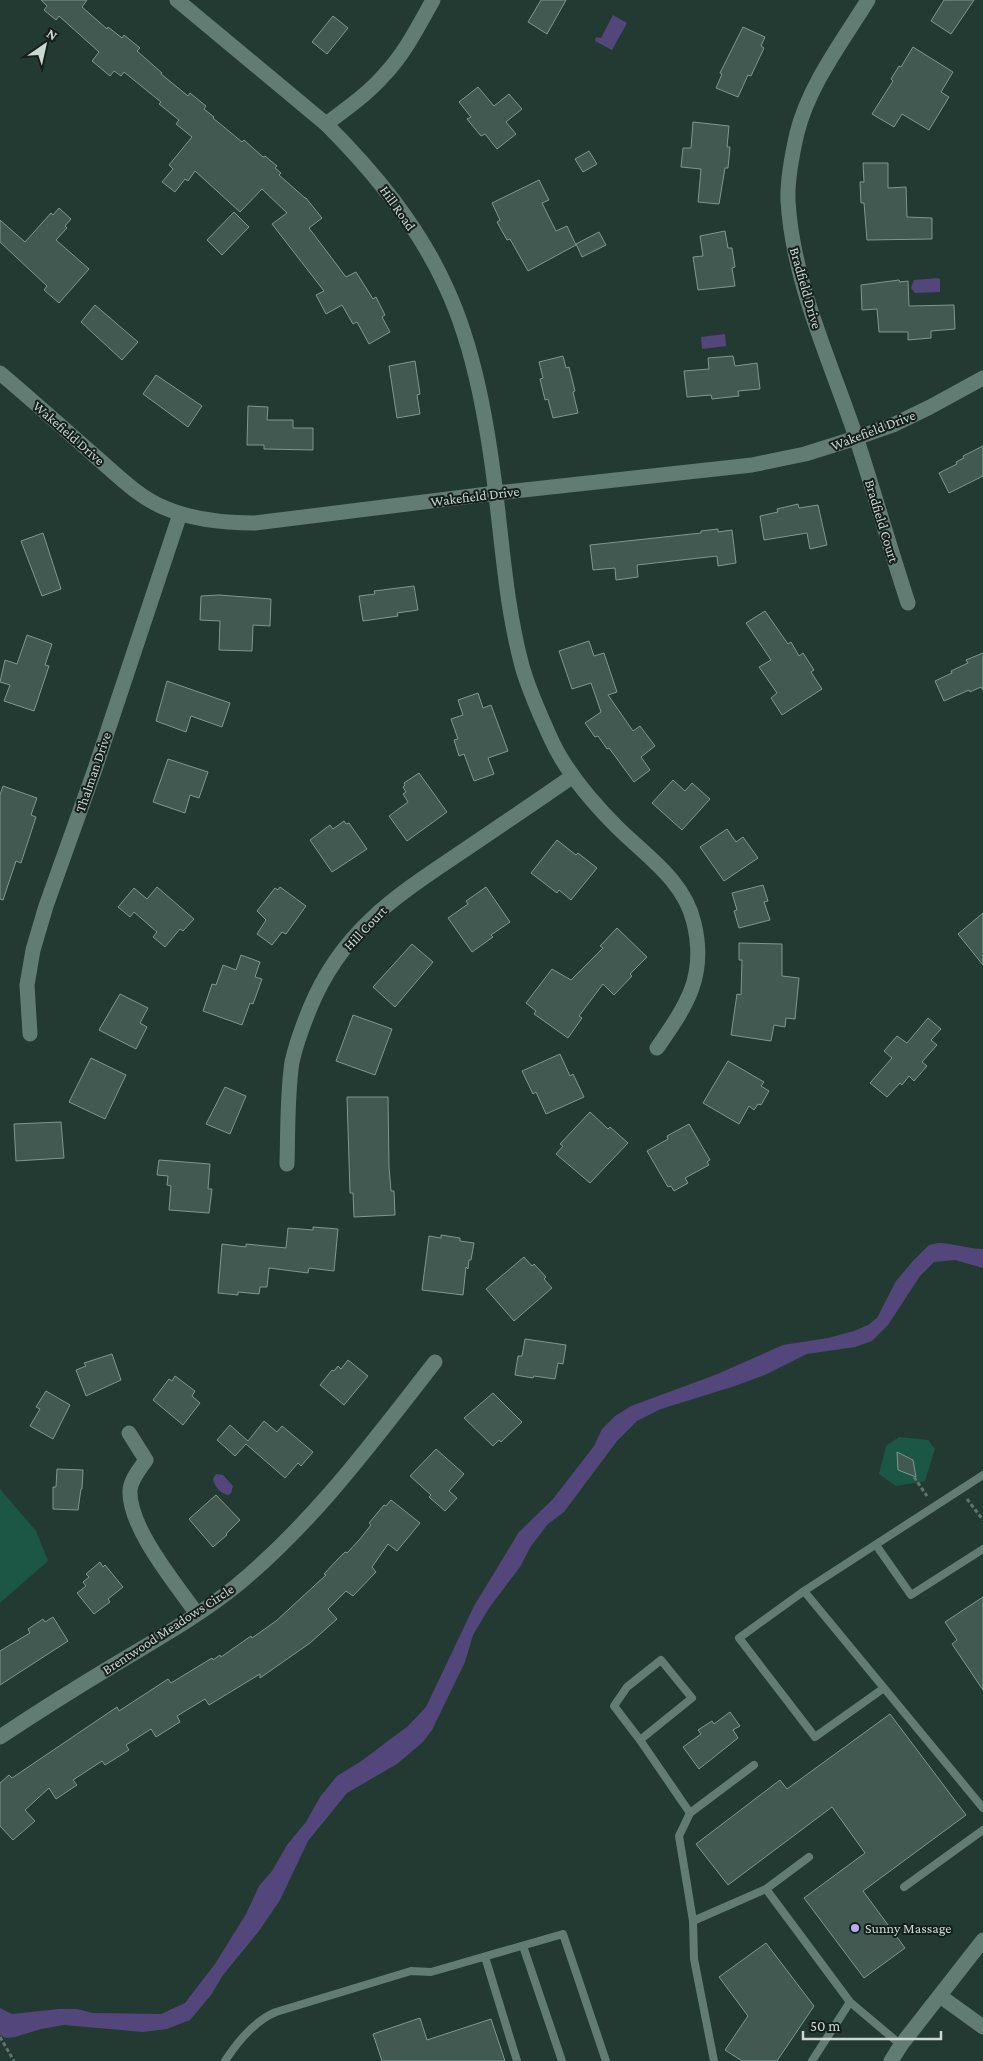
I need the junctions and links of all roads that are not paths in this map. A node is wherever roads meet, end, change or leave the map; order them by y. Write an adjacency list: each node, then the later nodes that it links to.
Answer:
1 (177, 0): 4 (street, Hill Road)
2 (433, 0): 4 (street)
3 (868, 0): 7 (street, Bradfield Drive)
4 (326, 124): 8 (street, Hill Road)
5 (0, 372): 9 (street, Wakefield Drive)
6 (983, 378): 7 (street, Wakefield Drive)
7 (856, 438): 8 (street, Wakefield Drive); 10 (street, Bradfield Court)
8 (496, 493): 9 (street, Wakefield Drive); 11 (street)
9 (180, 514): 12 (street, Thalman Drive)
10 (908, 603)
11 (573, 776): 13 (street); 14 (street, Hill Court)
12 (30, 1034)
13 (658, 1048)
14 (287, 1164)
15 (435, 1362): 21 (street, Brentwood Meadows Circle)
16 (129, 1433): 21 (street)
17 (983, 1475): 18 (lane)
18 (876, 1545): 19 (lane); 20 (lane)
19 (983, 1548)
20 (804, 1591): 22 (lane); 22 (lane)
21 (197, 1614): 23 (street, Brentwood Meadows Circle)
22 (884, 1688): 26 (lane)
23 (0, 1737)
24 (640, 1740): 24 (lane); 27 (lane)
25 (754, 1765): 27 (lane)
26 (983, 1808)
27 (690, 1813): 32 (lane)
28 (983, 1830): 30 (lane)
29 (809, 1857): 31 (lane)
30 (904, 1887)
31 (766, 1889): 32 (lane); 37 (lane)
32 (692, 1921): 44 (lane)
33 (983, 1940): 36 (street)
34 (523, 1946): 35 (lane); 42 (lane); 43 (lane)
35 (485, 1957): 40 (lane); 41 (lane)
36 (940, 1996): 38 (street); 39 (street)
37 (850, 2002): 39 (lane); 45 (lane)
38 (983, 2027)
39 (901, 2045): 46 (street)
40 (225, 2061)
41 (517, 2061)
42 (562, 2061)
43 (606, 2061)
44 (714, 2061)
45 (812, 2061)
46 (891, 2061)

